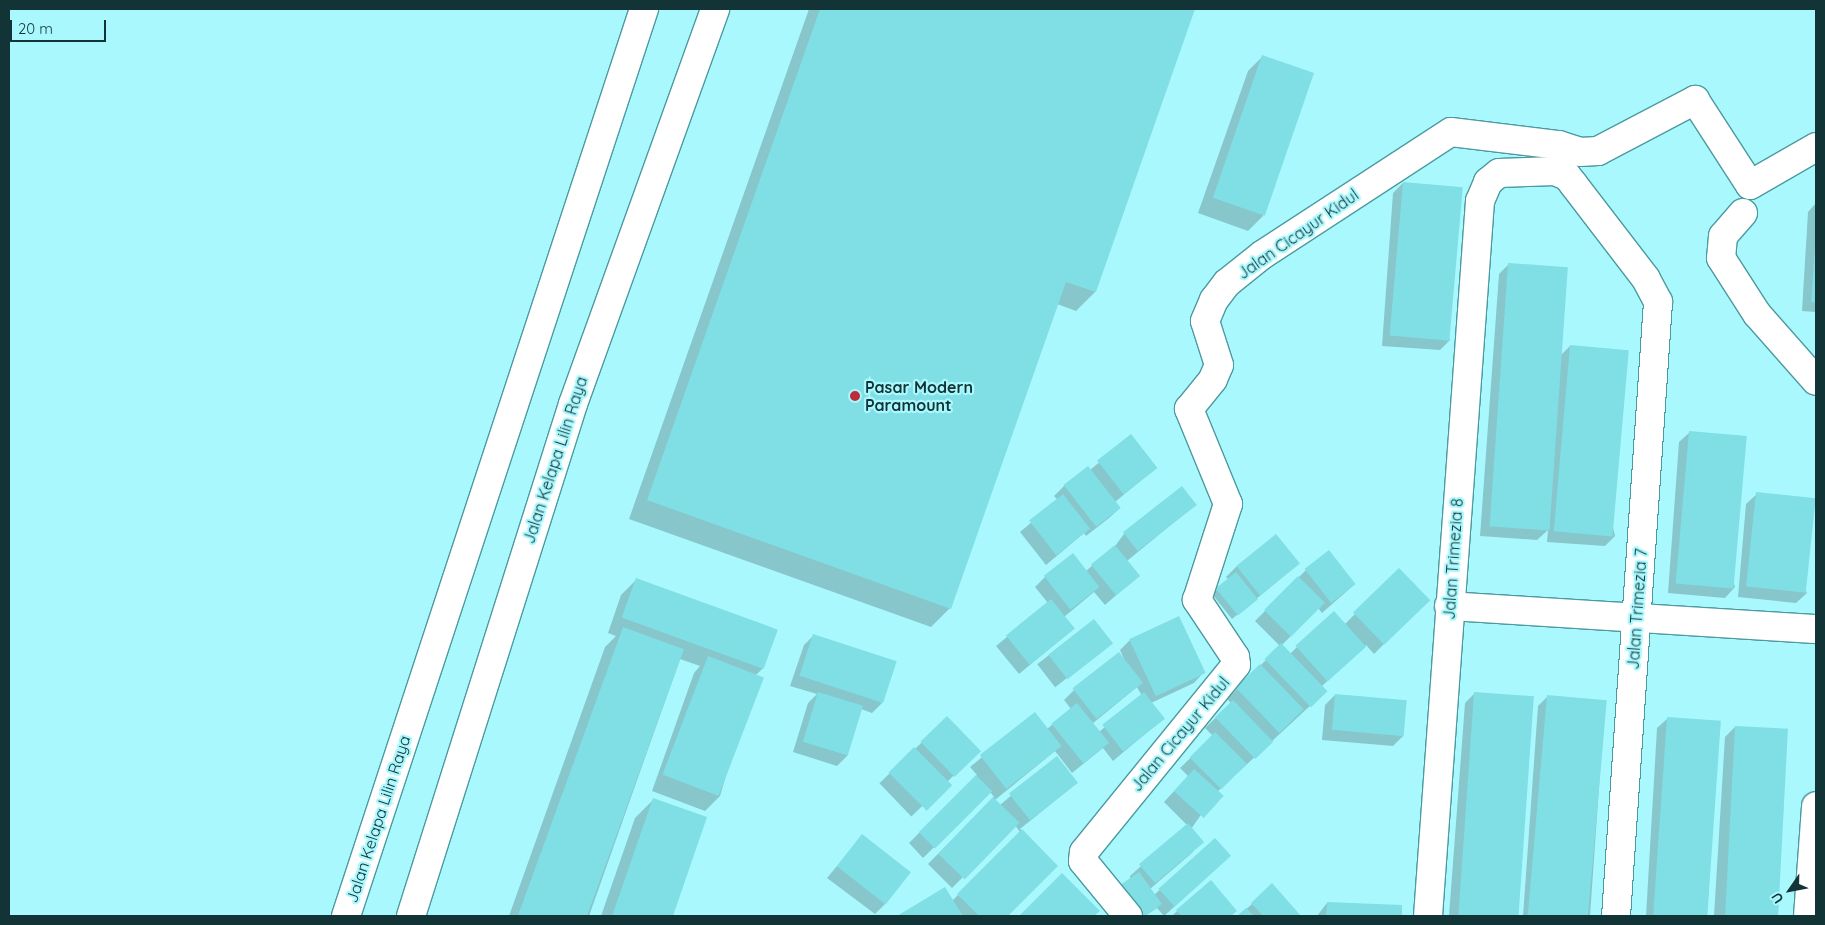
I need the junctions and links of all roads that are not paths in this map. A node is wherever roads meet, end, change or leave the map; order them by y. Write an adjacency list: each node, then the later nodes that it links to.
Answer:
1 (644, 9): 11 (street, Jalan Kelapa Lilin Raya)
2 (716, 9): 12 (street, Jalan Kelapa Lilin Raya)
3 (1816, 146): 13 (street, Jalan Cicayur Kidul)
4 (1743, 212): 6 (street)
5 (1658, 302): 7 (street, Jalan Trimezia 8); 8 (street, Jalan Trimezia 7)
6 (1816, 381)
7 (1449, 606): 8 (street); 14 (street, Jalan Trimezia 8)
8 (1636, 620): 9 (street); 15 (street, Jalan Trimezia 7)
9 (1816, 629)
10 (1816, 806): 16 (street)
11 (346, 916)
12 (411, 916)
13 (1128, 916)
14 (1428, 916)
15 (1616, 916)
16 (1808, 916)

